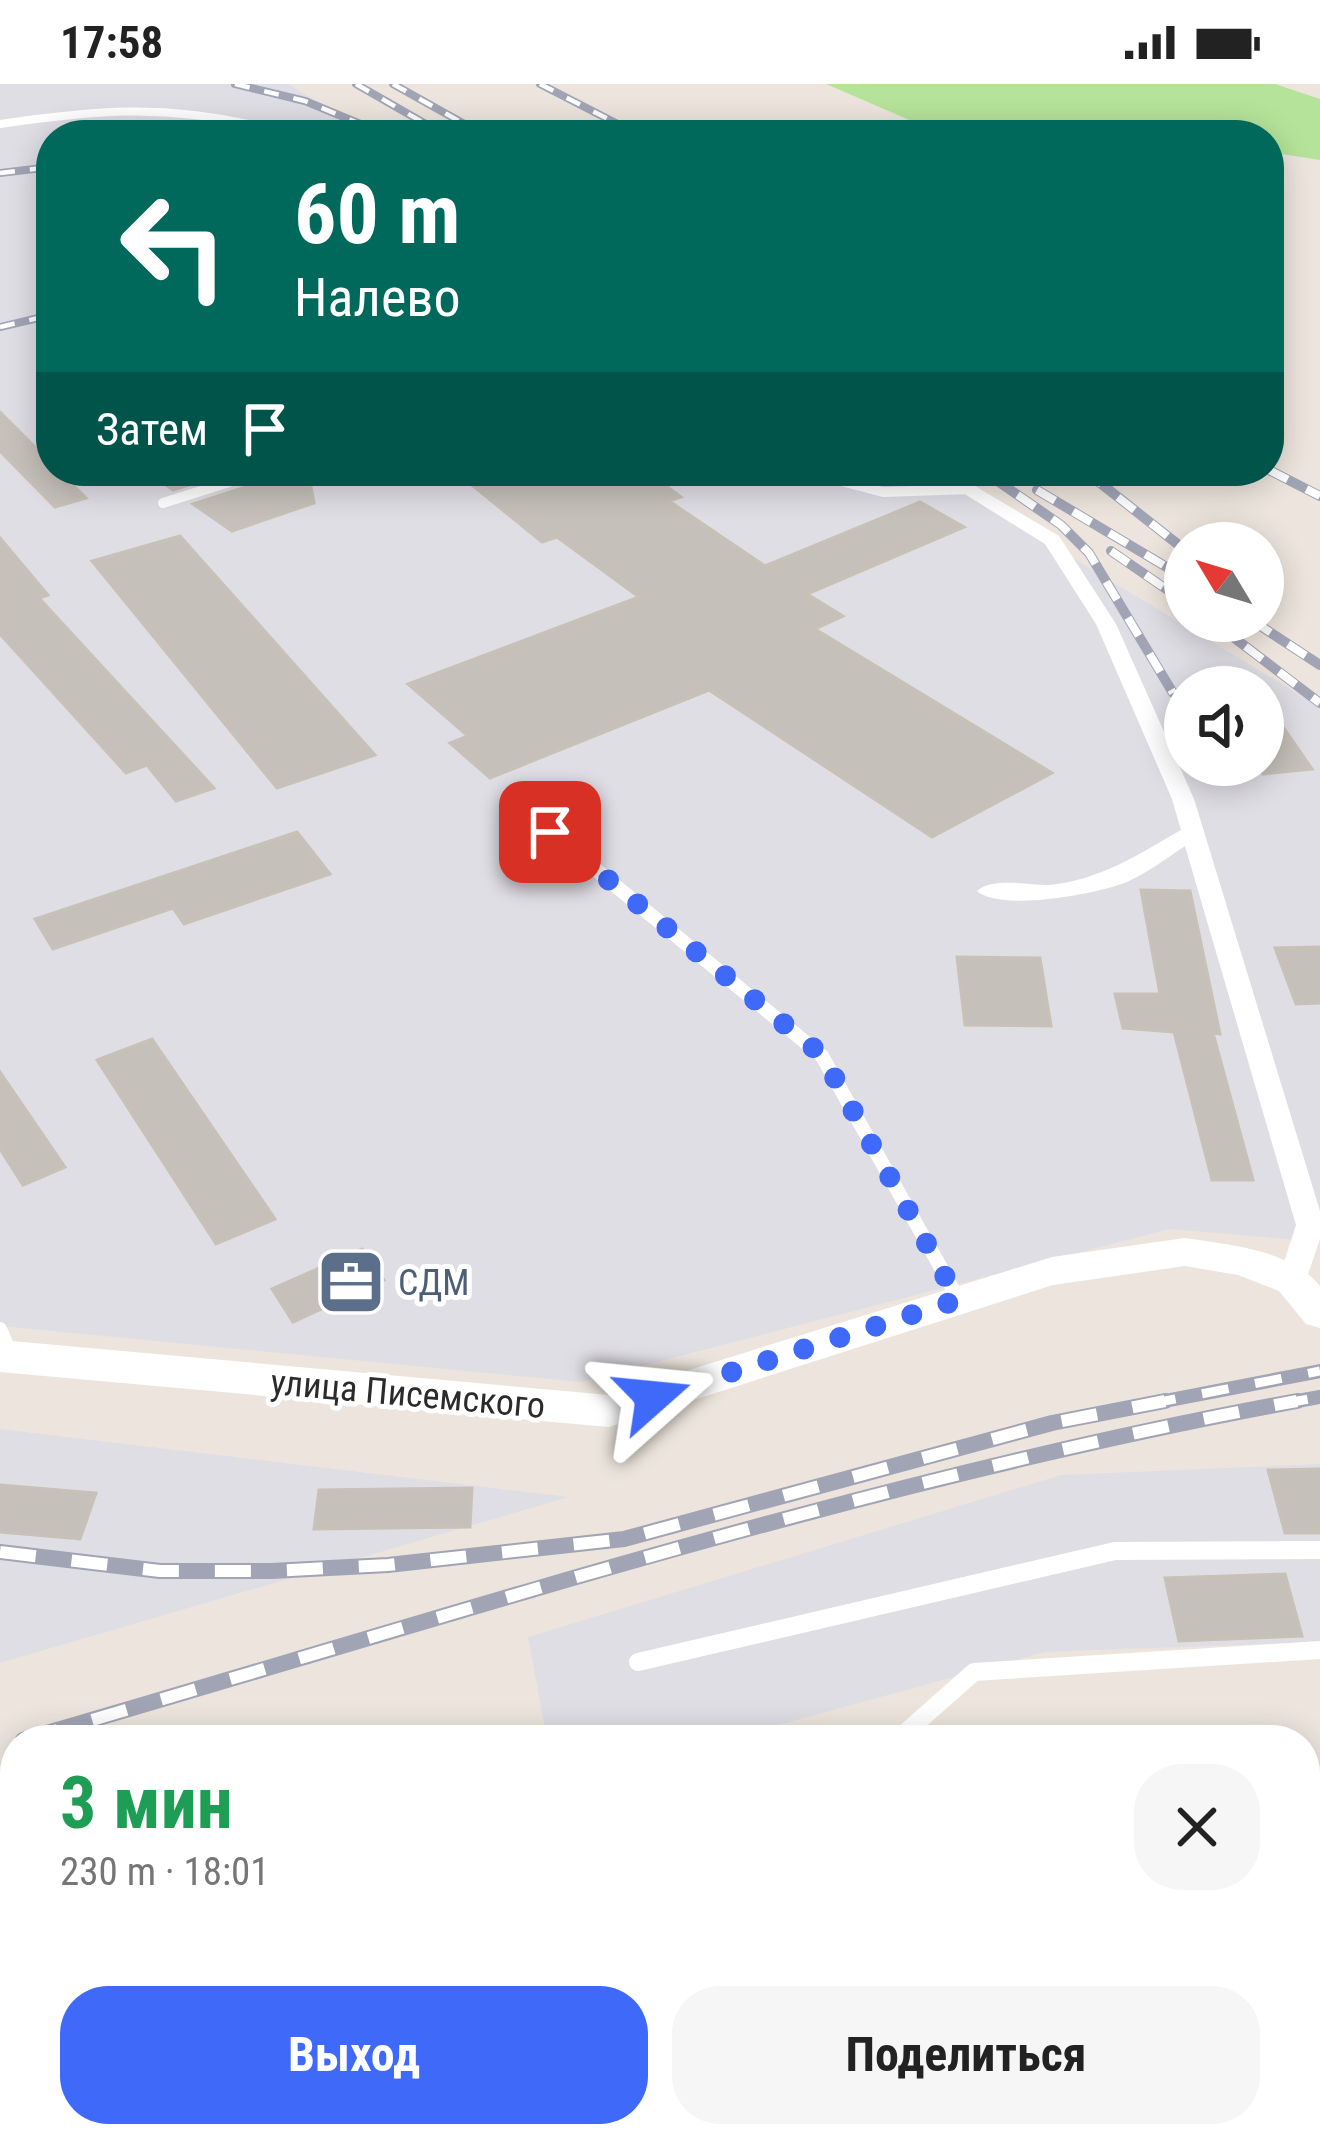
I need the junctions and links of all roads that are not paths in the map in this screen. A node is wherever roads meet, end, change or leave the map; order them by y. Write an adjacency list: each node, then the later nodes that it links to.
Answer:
1 (232, 120): 2 (lane)
2 (0, 124)
3 (215, 486): 6 (lane)
4 (861, 486): 5 (lane)
5 (970, 489): 8 (street)
6 (163, 502)
7 (550, 832): 11 (lane)
8 (1193, 832): 9 (street); 10 (street)
9 (988, 891)
10 (1305, 1260): 11 (street, улица Писемского); 12 (street)
11 (958, 1300): 13 (street, улица Писемского)
12 (1320, 1313)
13 (4, 1348)
14 (1320, 1550): 16 (lane)
15 (1320, 1650): 17 (lane)
16 (638, 1662)
17 (914, 1725)

